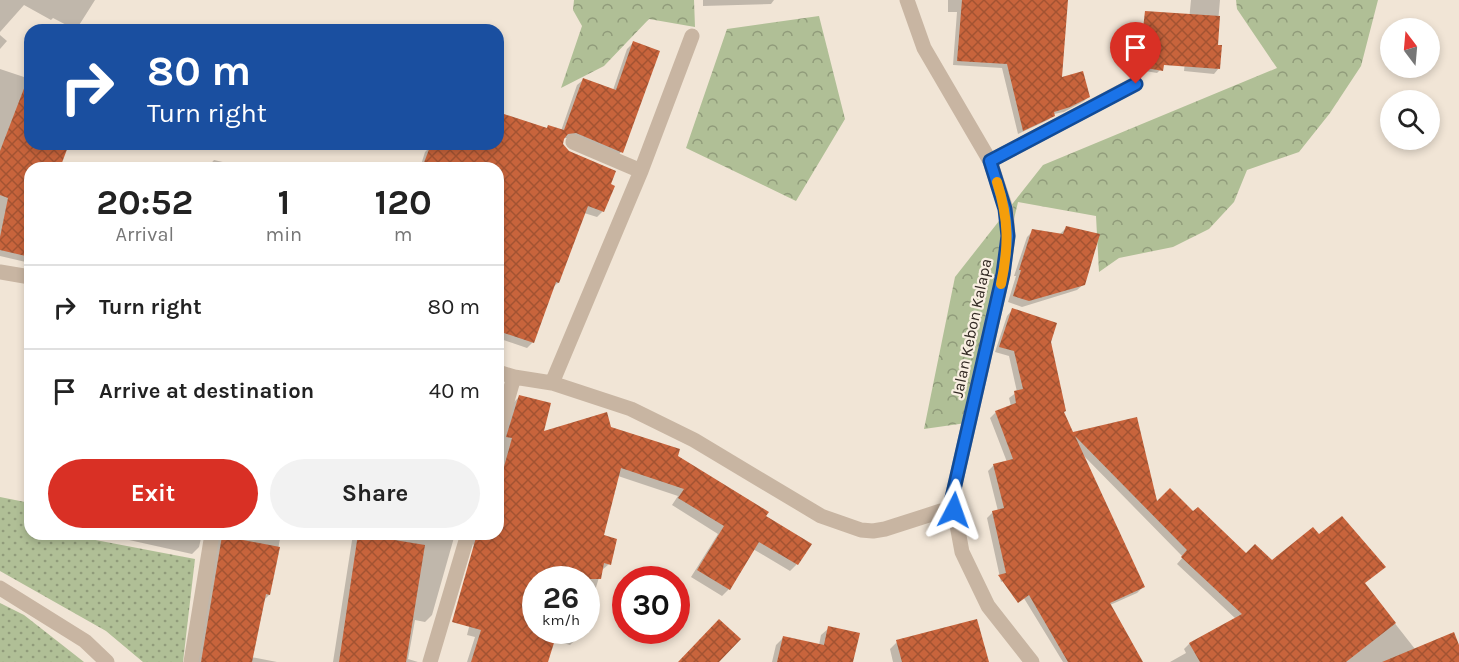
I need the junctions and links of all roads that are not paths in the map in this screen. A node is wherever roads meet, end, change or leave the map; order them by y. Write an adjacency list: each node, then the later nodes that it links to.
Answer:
1 (907, 0): 5 (street, Jalan Kebon Kalapa)
2 (692, 36): 6 (street)
3 (1136, 84): 5 (street)
4 (573, 142): 6 (street)
5 (990, 161): 13 (street, Jalan Kebon Kalapa)
6 (641, 171): 11 (street)
7 (0, 272): 8 (street)
8 (24, 276)
9 (504, 374): 10 (street)
10 (514, 377): 11 (street); 12 (street)
11 (552, 383): 13 (street)
12 (504, 411)
13 (954, 510): 20 (street, Jalan Kebon Kalapa)
14 (211, 540): 18 (street)
15 (466, 540): 19 (street)
16 (0, 588): 17 (street)
17 (107, 662)
18 (191, 662)
19 (430, 662)
20 (1032, 662)

